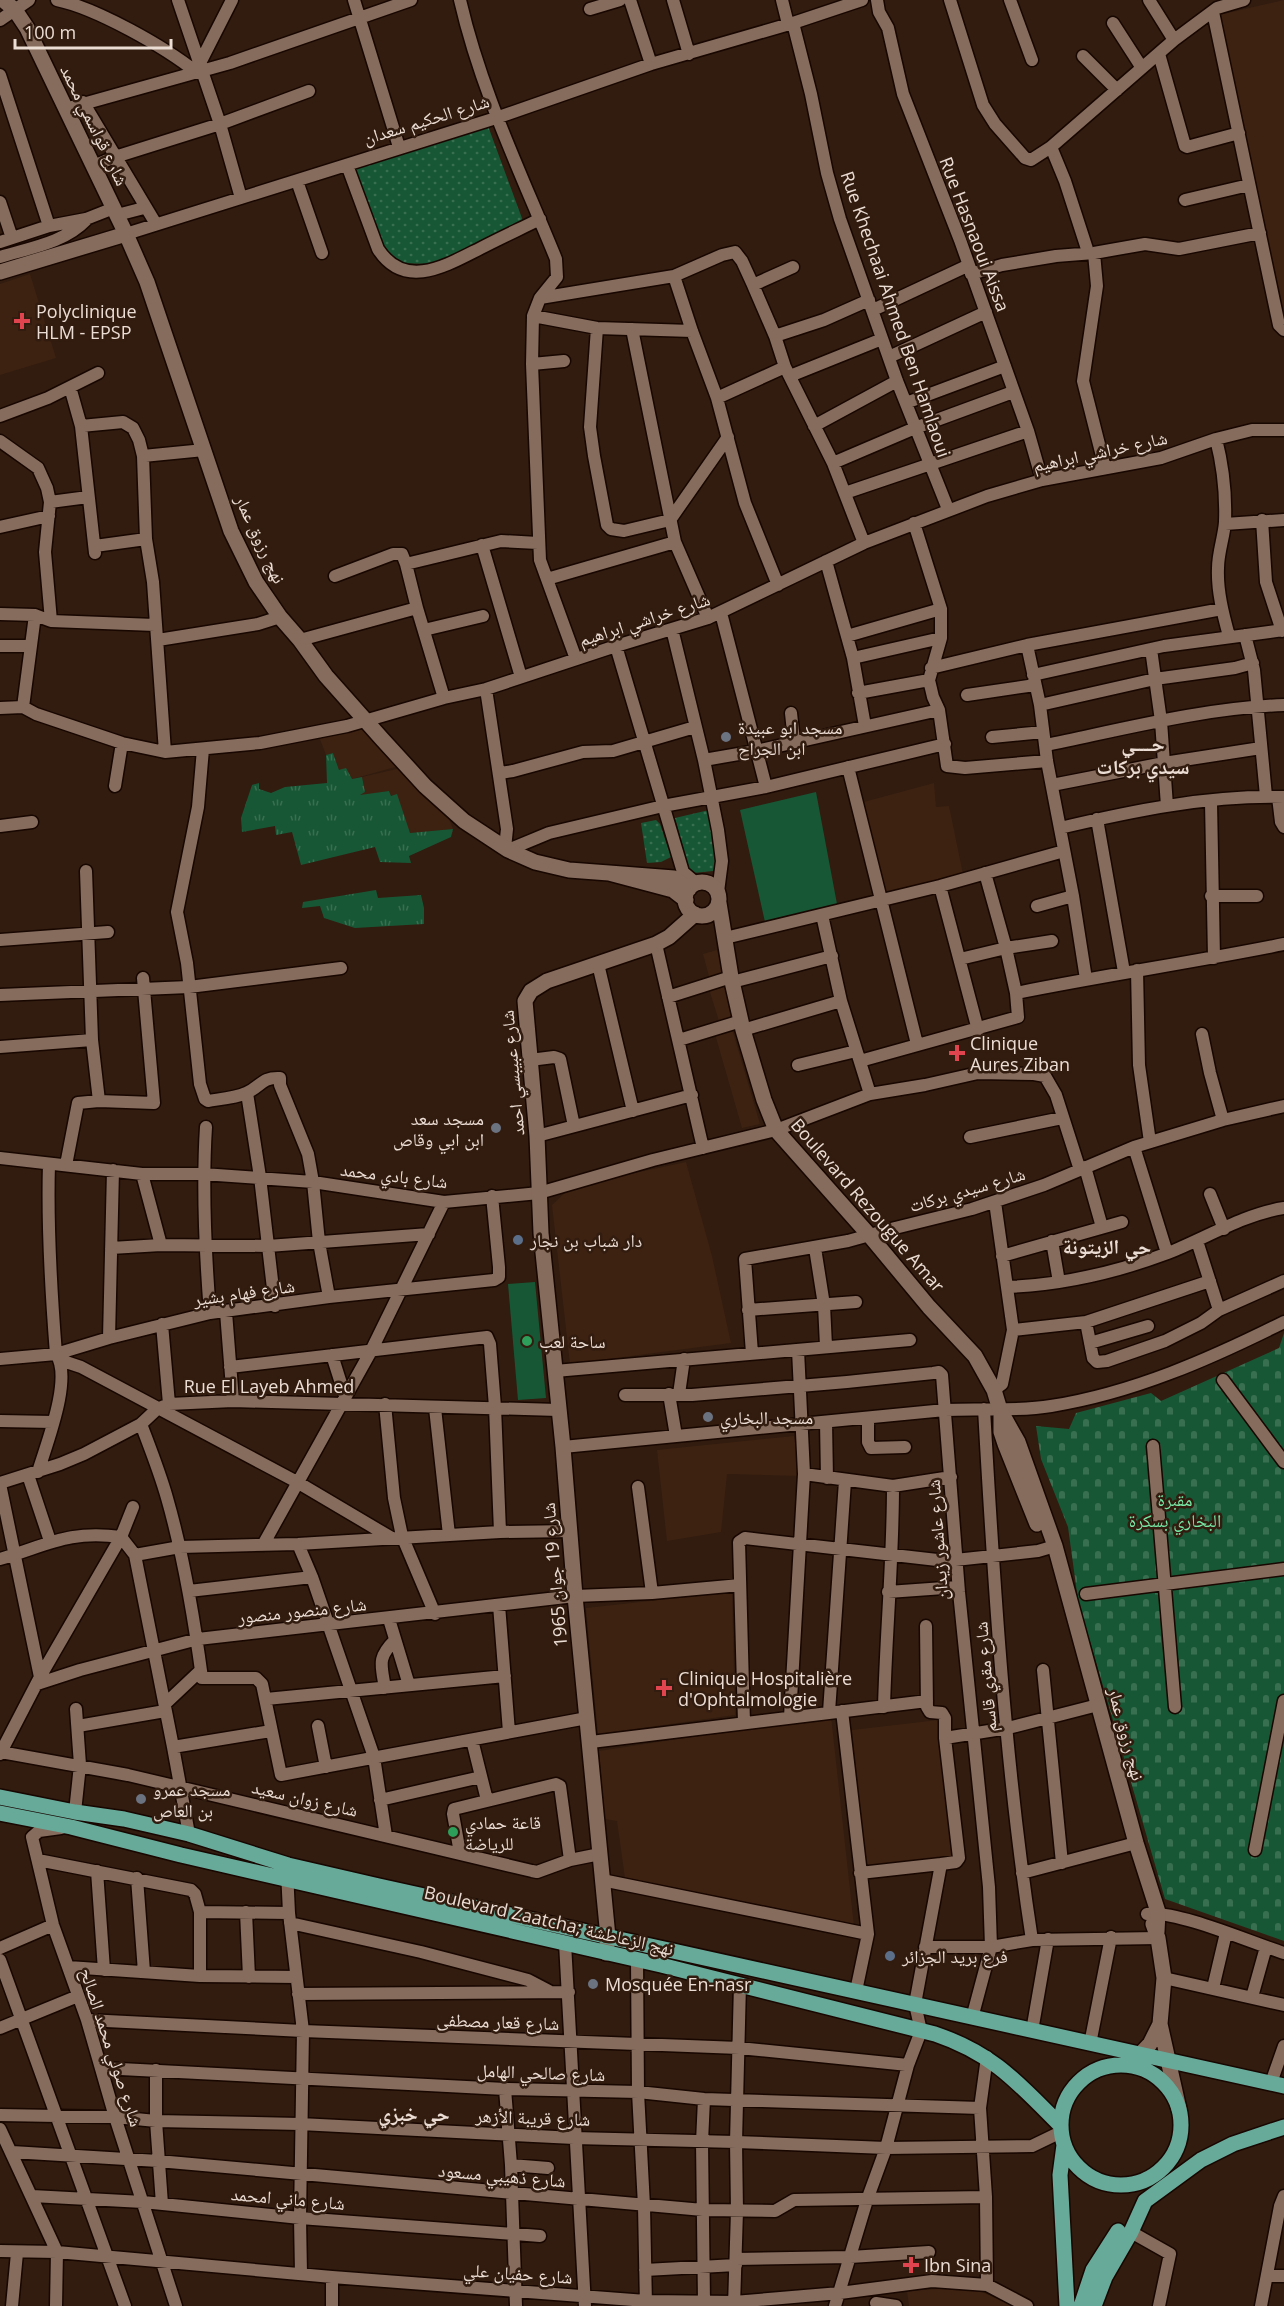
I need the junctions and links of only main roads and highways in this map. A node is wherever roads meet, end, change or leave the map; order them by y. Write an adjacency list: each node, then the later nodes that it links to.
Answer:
1 (9, 5): 2 (main road, شارع قواسمي محمد)
2 (126, 234): 3 (main road, شارع الحكيم سعدان); 4 (main road, نهج رزوق عمار)
3 (0, 272)
4 (690, 891): 5 (main road); 6 (main road)
5 (718, 897): 6 (main road); 7 (main road, Boulevard Rezougue Amar)
6 (699, 915): 7 (main road); 8 (main road, شارع عبيبسي احمد)
7 (725, 938): 9 (main road, Boulevard Rezougue Amar)
8 (539, 1193): 15 (main road, شارع 19 جوان 1965)
9 (993, 1410): 10 (main road, Boulevard Rezougue Amar); 10 (main road, Boulevard Rezougue Amar)
10 (1050, 1548): 17 (main road, نهج رزوق عمار)
11 (0, 1797): 13 (main road, Boulevard Zaatcha; نهج الزعاطشة)
12 (0, 1813): 13 (main road, Boulevard Zaatcha; نهج الزعاطشة)
13 (73, 1820): 14 (main road, Boulevard Zaatcha; نهج الزعاطشة); 14 (main road, Boulevard Zaatcha; نهج الزعاطشة)
14 (287, 1872): 15 (main road, Boulevard Zaatcha; نهج الزعاطشة); 16 (main road, Boulevard Zaatcha; نهج الزعاطشة)
15 (608, 1936): 16 (main road, شارع 19 جوان 1965); 19 (main road, Boulevard Zaatcha; نهج الزعاطشة)
16 (606, 1953): 23 (main road, Boulevard Zaatcha; نهج الزعاطشة)
17 (1160, 2024): 18 (main road); 19 (main road)
18 (1167, 2059): 19 (main road); 20 (main road); 21 (main road)
19 (1133, 2063): 21 (main road); 23 (main road)
20 (1277, 2085)
21 (1179, 2109): 25 (main road)
22 (1284, 2127): 24 (main road)
23 (1062, 2134): 25 (main road); 26 (main road)
24 (1201, 2160): 25 (main road); 27 (main road)
25 (1158, 2172): 27 (main road)
26 (1060, 2175): 28 (main road); 29 (main road)
27 (1145, 2201): 30 (main road); 31 (main road)
28 (1059, 2306)
29 (1067, 2306)
30 (1081, 2306)
31 (1094, 2306)

